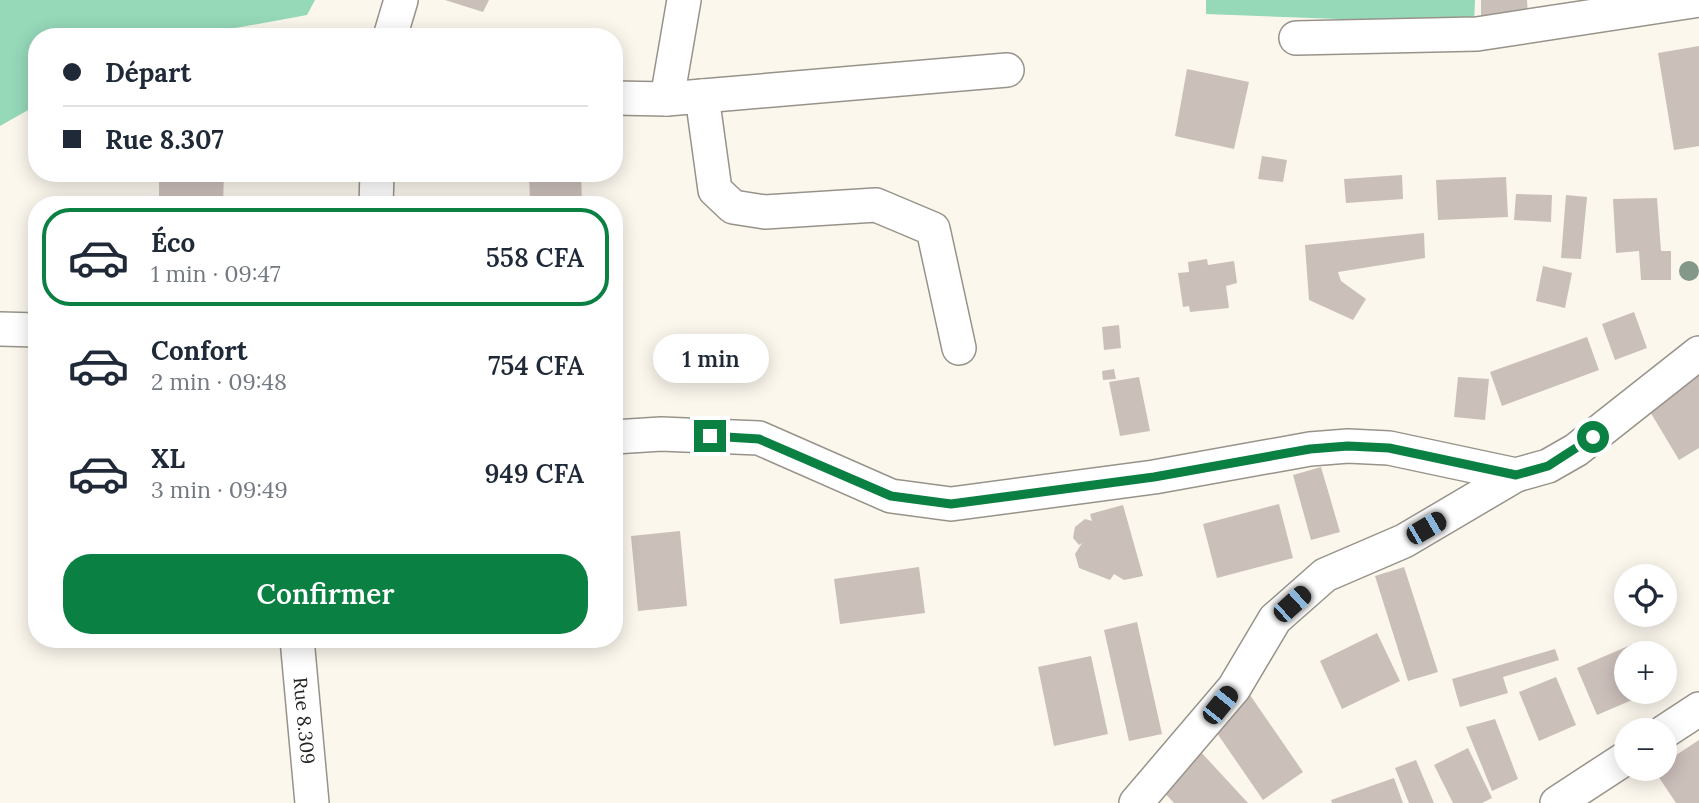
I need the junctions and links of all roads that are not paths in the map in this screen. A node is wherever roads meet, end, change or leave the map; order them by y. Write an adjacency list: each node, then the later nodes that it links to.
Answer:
1 (401, 0): 4 (street)
2 (684, 0): 9 (street)
3 (1699, 1): 5 (street)
4 (393, 28)
5 (1296, 38)
6 (1007, 70): 7 (street)
7 (702, 96): 9 (street); 12 (street)
8 (623, 98): 9 (street)
9 (667, 99)
10 (0, 330): 11 (street)
11 (28, 330)
12 (958, 348)
13 (1699, 353): 15 (street)
14 (623, 437): 15 (street)
15 (1516, 475): 21 (street)
16 (298, 648): 20 (street, Rue 8.309)
17 (1699, 709): 18 (street)
18 (1677, 723)
19 (1614, 766): 22 (street)
20 (312, 803)
21 (1136, 803)
22 (1557, 803)

